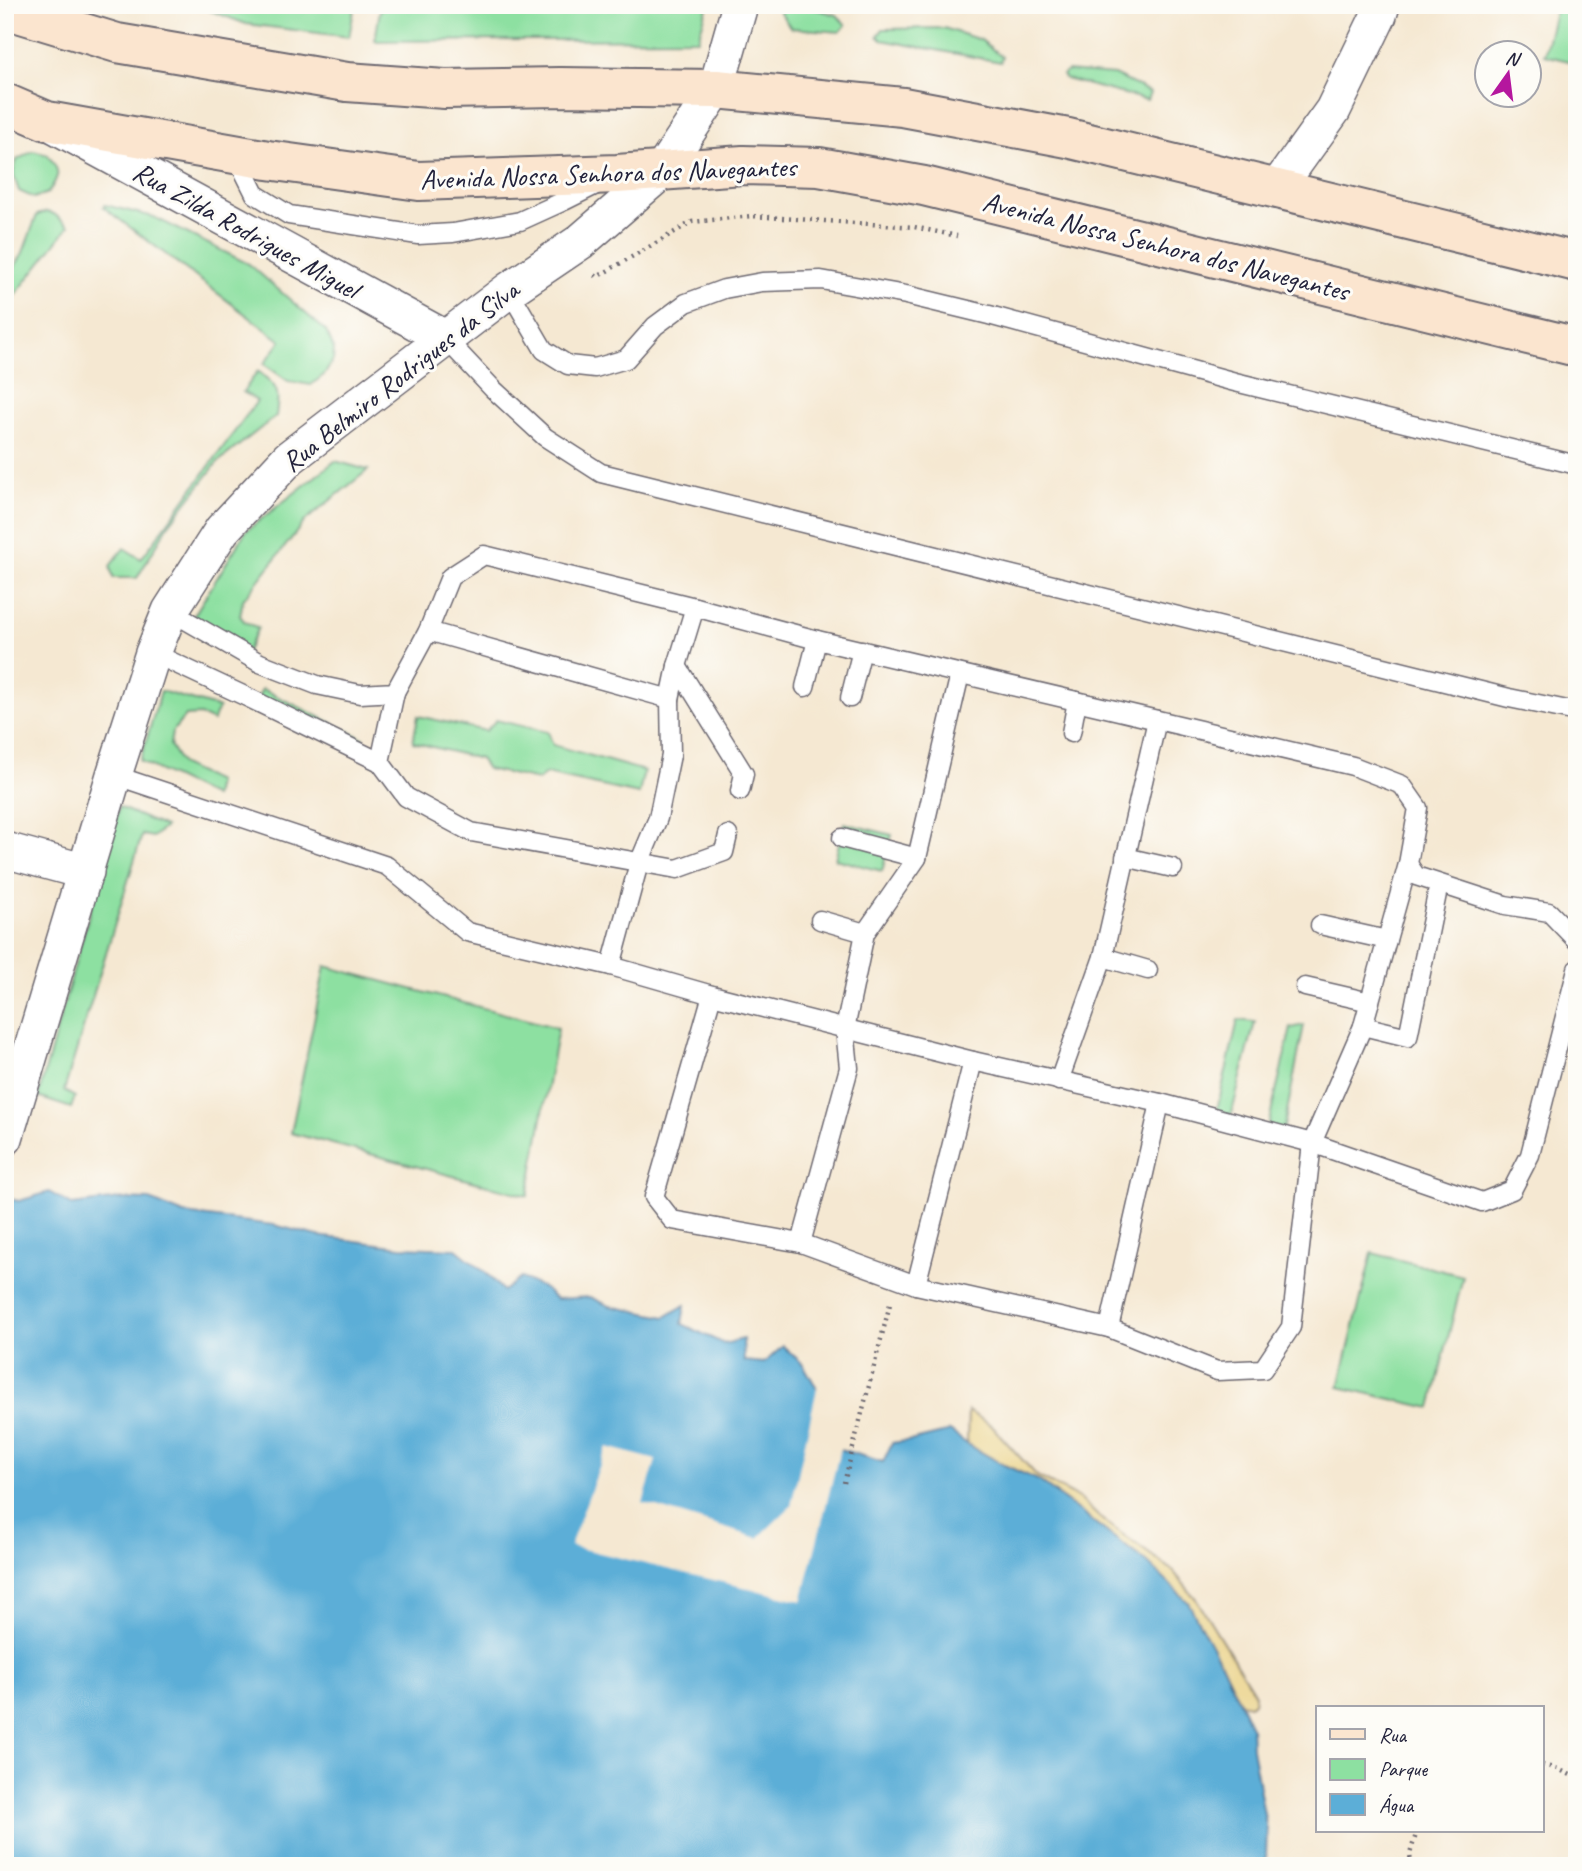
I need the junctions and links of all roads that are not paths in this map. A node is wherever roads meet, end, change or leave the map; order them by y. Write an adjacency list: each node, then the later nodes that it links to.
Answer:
1 (71, 5): 5 (main road)
2 (740, 5): 6 (street, Rua Belmiro Rodrigues da Silva)
3 (1382, 5): 12 (street)
4 (5, 9): 5 (main road)
5 (117, 43): 6 (main road)
6 (716, 89): 10 (street, Rua Belmiro Rodrigues da Silva); 12 (main road)
7 (5, 103): 8 (main road, Avenida Nossa Senhora dos Navegantes)
8 (47, 121): 9 (main road, Avenida Nossa Senhora dos Navegantes); 15 (street, Rua Zilda Rodrigues Miguel)
9 (236, 154): 11 (main road, Avenida Nossa Senhora dos Navegantes); 11 (lane)
10 (661, 172): 11 (main road, Avenida Nossa Senhora dos Navegantes); 14 (street, Rua Belmiro Rodrigues da Silva); 16 (main road, Avenida Nossa Senhora dos Navegantes)
11 (617, 174)
12 (1277, 188): 13 (main road)
13 (1577, 262)
14 (509, 290): 15 (street, Rua Belmiro Rodrigues da Silva); 17 (lane)
15 (445, 338): 19 (street, Rua Belmiro Rodrigues da Silva); 31 (lane)
16 (1577, 347)
17 (1577, 465)
18 (695, 607): 20 (lane); 21 (lane); 24 (lane)
19 (170, 611): 23 (street, Rua Belmiro Rodrigues da Silva); 27 (lane)
20 (428, 631): 27 (lane); 29 (lane)
21 (817, 640): 22 (lane); 26 (lane)
22 (862, 650): 25 (lane); 28 (lane)
23 (153, 653): 34 (lane); 35 (street, Rua Belmiro Rodrigues da Silva)
24 (677, 666): 29 (lane); 36 (lane)
25 (961, 674): 30 (lane); 41 (lane)
26 (805, 687)
27 (395, 692): 34 (lane)
28 (850, 698)
29 (670, 699): 42 (lane)
30 (1077, 701): 32 (lane); 33 (lane)
31 (1577, 712)
32 (1157, 720): 40 (lane); 43 (lane)
33 (1071, 733)
34 (380, 762): 42 (lane)
35 (114, 775): 45 (street, Rua Belmiro Rodrigues da Silva); 53 (lane)
36 (740, 792)
37 (728, 835): 42 (lane)
38 (842, 838): 41 (lane)
39 (5, 850): 45 (street)
40 (1125, 857): 44 (lane); 52 (lane)
41 (918, 858): 49 (lane)
42 (639, 863): 53 (lane)
43 (1408, 864): 46 (lane); 50 (lane)
44 (1173, 868)
45 (86, 872): 64 (street, Rua Belmiro Rodrigues da Silva)
46 (1439, 884): 51 (lane); 59 (lane)
47 (820, 920): 49 (lane)
48 (1321, 925): 50 (lane)
49 (865, 933): 60 (lane)
50 (1387, 940): 58 (lane)
51 (1577, 941)
52 (1103, 957): 55 (lane); 62 (lane)
53 (611, 966): 57 (lane)
54 (1577, 969): 65 (lane)
55 (1148, 970)
56 (1305, 987): 58 (lane)
57 (712, 995): 60 (lane); 66 (lane)
58 (1370, 1002): 59 (lane)
59 (1363, 1026): 65 (lane)
60 (845, 1029): 61 (lane); 66 (lane)
61 (973, 1061): 62 (lane); 67 (lane)
62 (1059, 1081): 63 (lane)
63 (1160, 1103): 65 (lane); 68 (lane)
64 (5, 1138)
65 (1312, 1143): 68 (lane)
66 (801, 1243): 67 (lane)
67 (916, 1285): 68 (lane)
68 (1109, 1328)

